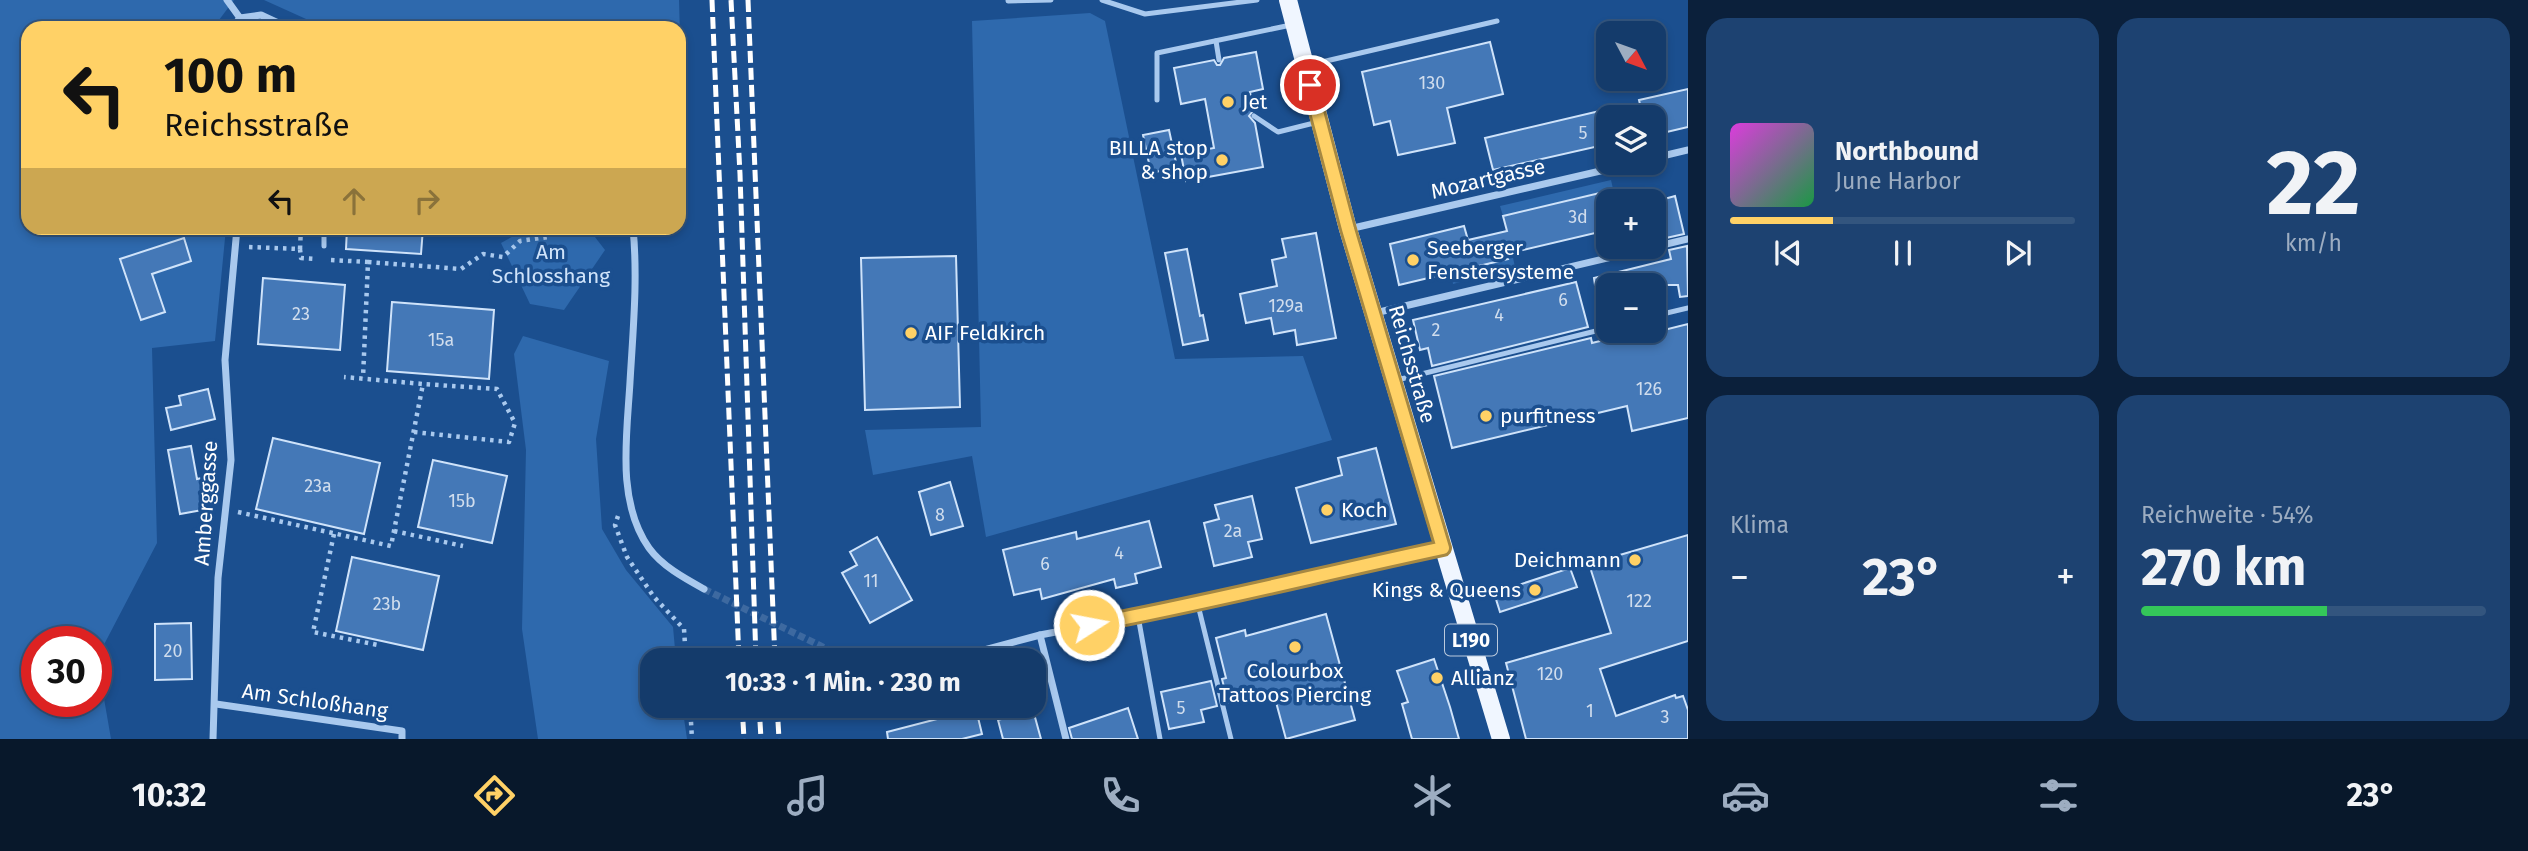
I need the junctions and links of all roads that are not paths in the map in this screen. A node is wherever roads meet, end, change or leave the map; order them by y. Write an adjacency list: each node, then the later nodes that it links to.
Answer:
1 (227, 0): 7 (street)
2 (1051, 0): 6 (lane)
3 (1102, 0): 4 (lane)
4 (1257, 0)
5 (1288, 0): 11 (main road, Reichsstraße / L190)
6 (1008, 1)
7 (240, 18): 8 (street); 9 (street)
8 (238, 21)
9 (274, 21)
10 (1497, 21): 14 (lane)
11 (1294, 24): 12 (lane); 14 (main road, Reichsstraße / L190)
12 (1216, 41): 13 (lane); 15 (lane)
13 (1219, 60)
14 (1305, 66): 17 (main road, Reichsstraße / L190)
15 (1157, 100)
16 (1254, 116): 17 (lane)
17 (1320, 121): 21 (main road, Reichsstraße / L190)
18 (1688, 150): 19 (street)
19 (1666, 155)
20 (1596, 172): 21 (street, Mozartgasse)
21 (1348, 229): 28 (main road, Reichsstraße / L190)
22 (236, 235): 38 (street, Amberggasse)
23 (324, 235): 26 (lane)
24 (634, 235): 33 (street)
25 (1688, 239): 28 (street)
26 (324, 246)
27 (1688, 308): 29 (lane)
28 (1373, 313): 31 (main road, Reichsstraße / L190)
29 (1666, 313)
30 (1596, 331): 31 (lane)
31 (1393, 381): 32 (main road, Reichsstraße / L190)
32 (1443, 548): 34 (street); 44 (main road, Reichsstraße / L190)
33 (704, 589)
34 (1198, 605): 35 (street); 43 (lane)
35 (1138, 616): 36 (street); 42 (lane)
36 (1040, 635): 37 (street); 41 (street)
37 (991, 648)
38 (216, 704): 39 (street, Amberggasse); 40 (street, Am Schloßhang)
39 (213, 739)
40 (402, 739)
41 (1066, 739)
42 (1160, 739)
43 (1231, 739)
44 (1501, 739)

